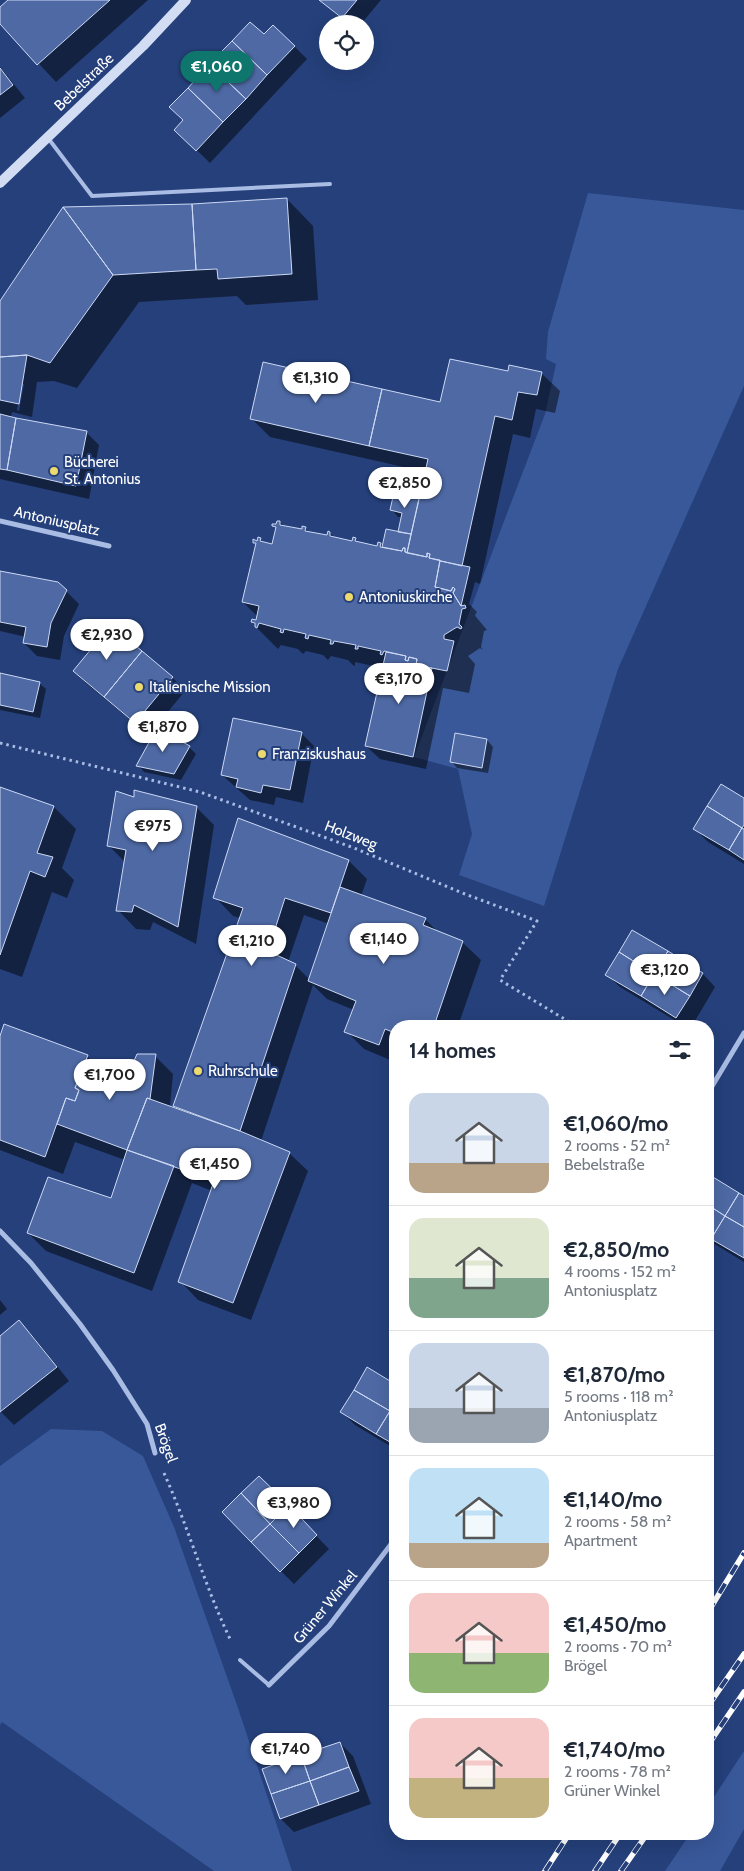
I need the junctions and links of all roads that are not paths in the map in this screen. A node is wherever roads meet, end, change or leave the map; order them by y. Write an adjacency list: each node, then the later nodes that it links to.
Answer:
1 (186, 0): 2 (street, Bebelstraße)
2 (48, 138): 3 (street, Bebelstraße); 4 (lane)
3 (0, 183)
4 (330, 184)
5 (0, 522): 6 (street, Antoniusplatz)
6 (109, 546)
7 (744, 1033): 8 (street)
8 (714, 1083)
9 (0, 1231): 10 (street, Brögel)
10 (155, 1453)
11 (389, 1547): 13 (street, Grüner Winkel)
12 (240, 1660): 13 (lane)
13 (269, 1685)

